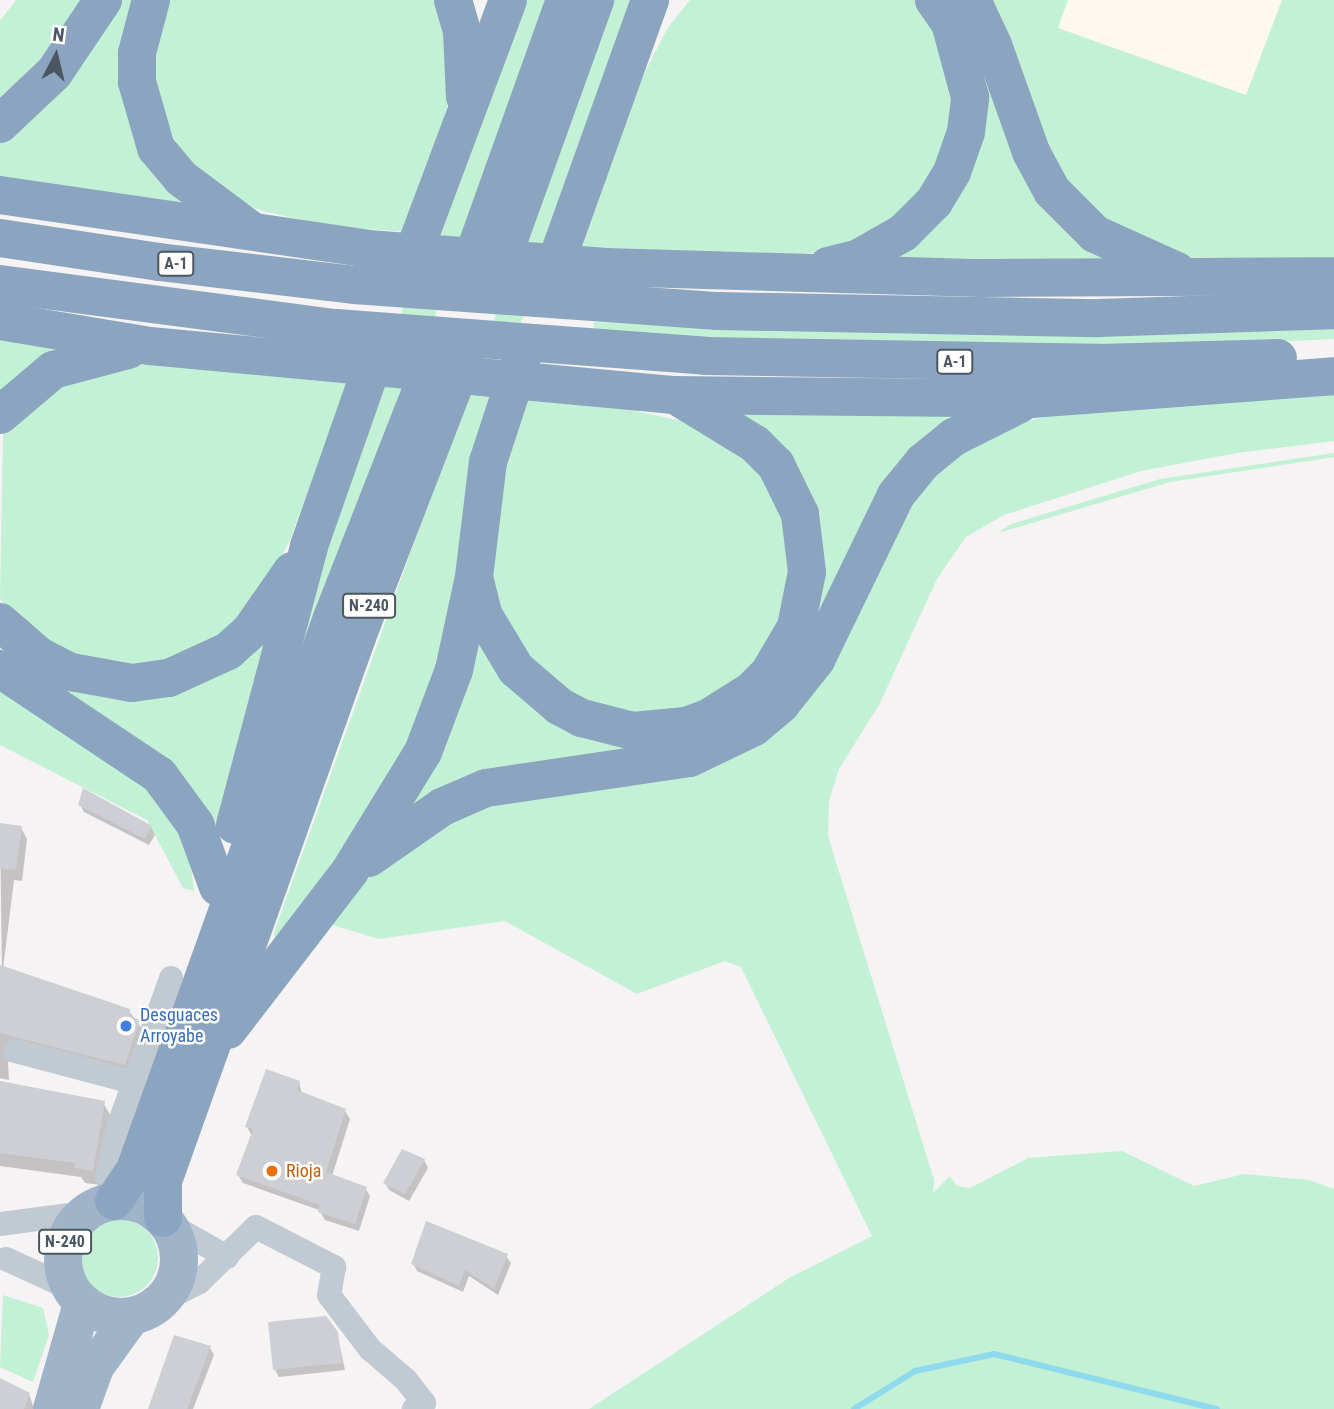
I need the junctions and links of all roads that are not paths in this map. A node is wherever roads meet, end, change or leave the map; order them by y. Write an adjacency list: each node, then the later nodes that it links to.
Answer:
1 (103, 0): 13 (highway)
2 (151, 0): 15 (highway)
3 (453, 0): 12 (highway)
4 (508, 0): 12 (highway)
5 (565, 0): 35 (highway, N-240)
6 (595, 0): 38 (highway, N-240)
7 (650, 0): 11 (highway)
8 (675, 0): 11 (highway)
9 (934, 0): 17 (highway)
10 (972, 0): 19 (highway)
11 (622, 81): 30 (highway)
12 (466, 113): 29 (highway)
13 (0, 124)
14 (0, 195): 15 (highway)
15 (258, 234): 17 (highway)
16 (0, 238): 21 (highway, A-1)
17 (796, 274): 19 (highway)
18 (1334, 276): 19 (highway)
19 (1192, 277)
20 (0, 284): 24 (highway, A-1)
21 (1334, 310)
22 (0, 321): 23 (highway)
23 (150, 346): 26 (highway); 28 (highway)
24 (1334, 356)
25 (1334, 376): 27 (highway)
26 (672, 395): 27 (highway); 30 (highway)
27 (1031, 400): 33 (highway)
28 (0, 415)
29 (309, 546): 31 (highway); 34 (highway)
30 (474, 577): 33 (highway)
31 (0, 622)
32 (0, 669): 34 (highway)
33 (350, 872): 38 (highway)
34 (218, 887): 35 (highway)
35 (208, 960): 40 (highway, N-240)
36 (171, 978): 39 (street)
37 (15, 1051): 39 (street)
38 (205, 1059): 41 (highway, N-240)
39 (136, 1083): 40 (street)
40 (106, 1202): 41 (highway); 42 (street); 45 (highway, N-240)
41 (165, 1221): 43 (street); 46 (highway, N-240)
42 (5, 1225): 44 (street)
43 (227, 1257): 46 (street); 49 (street)
44 (3, 1264): 45 (street)
45 (76, 1296): 46 (highway); 47 (highway, N-240)
46 (147, 1308): 48 (highway, N-240)
47 (52, 1409)
48 (80, 1409)
49 (414, 1409)

